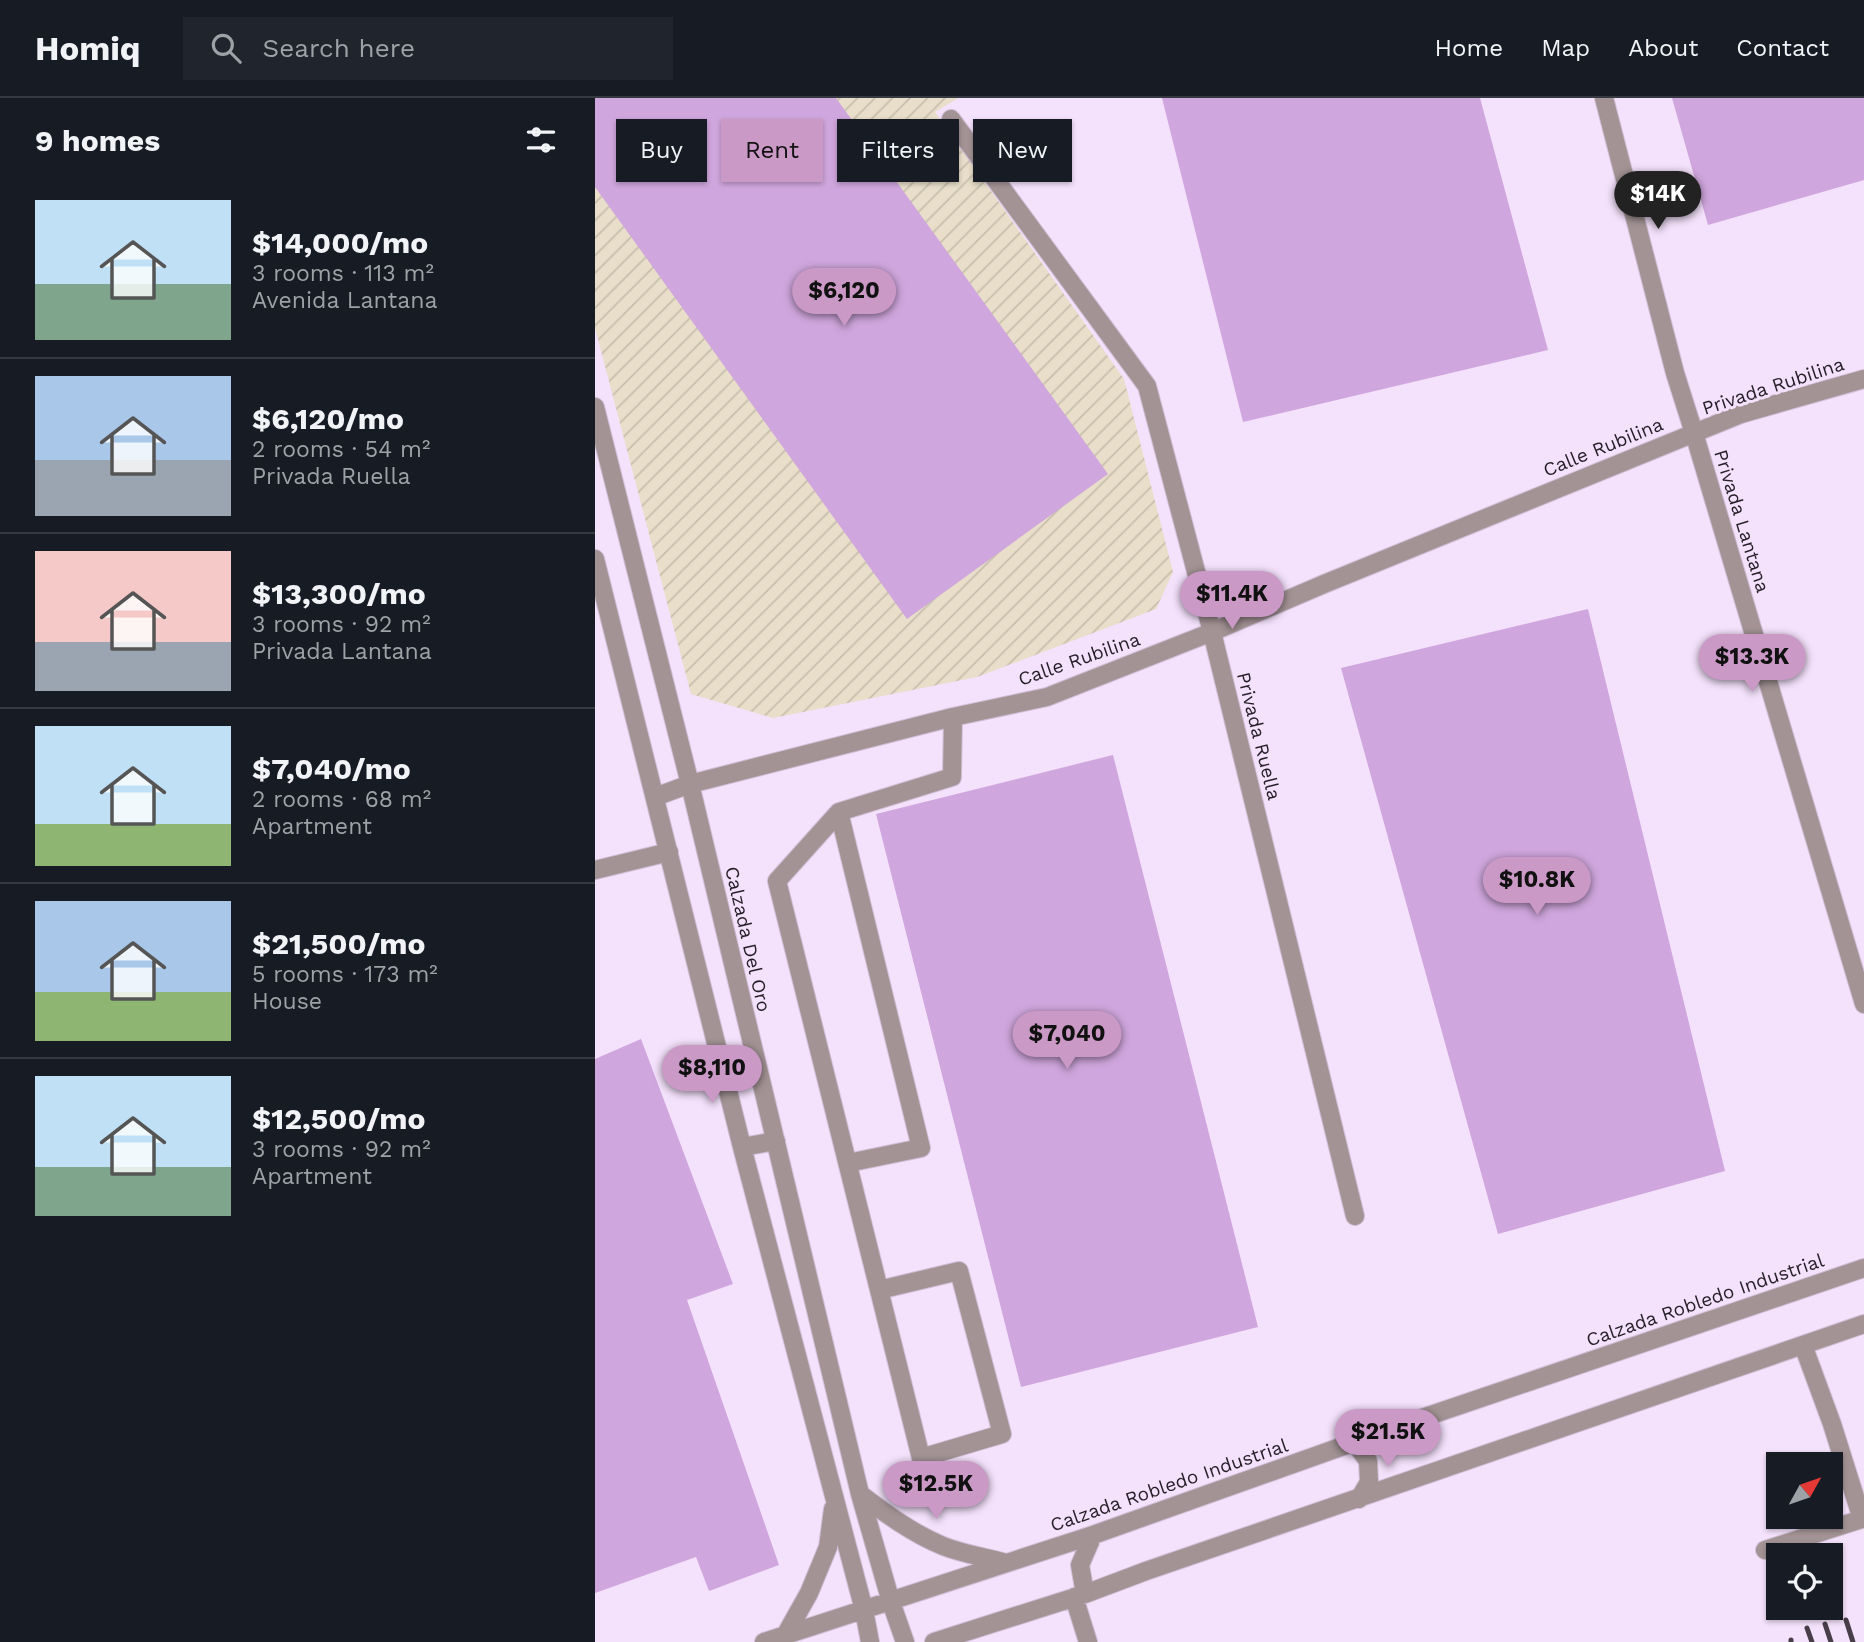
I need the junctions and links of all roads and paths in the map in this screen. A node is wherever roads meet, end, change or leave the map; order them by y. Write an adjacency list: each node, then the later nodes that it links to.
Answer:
1 (1604, 98): 5 (street, Privada Lantana)
2 (959, 130): 7 (street, Privada Ruella)
3 (1864, 379): 5 (street, Privada Rubilina)
4 (595, 407): 9 (street, Calzada Del Oro)
5 (1694, 433): 7 (street, Calle Rubilina); 14 (street, Privada Lantana)
6 (595, 558): 10 (street)
7 (1212, 632): 8 (street, Calle Rubilina); 18 (street, Privada Ruella)
8 (953, 717): 9 (street, Calle Rubilina); 11 (street)
9 (690, 784): 10 (street, Calle Rubilina); 15 (street, Calzada Del Oro)
10 (655, 797): 12 (street)
11 (839, 812): 17 (street); 17 (street)
12 (669, 852): 13 (street); 16 (street)
13 (595, 870)
14 (1864, 1004)
15 (776, 1141): 16 (street); 24 (street, Calzada Del Oro)
16 (742, 1147): 25 (street)
17 (848, 1163): 20 (street)
18 (1355, 1216)
19 (1864, 1268): 23 (street, Calzada Robledo Industrial)
20 (879, 1290): 20 (street)
21 (1864, 1324): 22 (street)
22 (1803, 1345): 26 (street); 28 (street)
23 (1355, 1443): 26 (street); 27 (street, Calzada Robledo Industrial)
24 (860, 1494): 29 (street); 31 (street, Calzada Del Oro)
25 (834, 1499): 32 (street); 33 (street)
26 (1359, 1499): 30 (street)
27 (1093, 1535): 29 (street, Calzada Robledo Industrial); 30 (street)
28 (1765, 1550)
29 (1006, 1563): 31 (street, Calzada Robledo Industrial)
30 (1080, 1595): 37 (street); 38 (street)
31 (891, 1602): 32 (street, Calzada Robledo Industrial); 36 (street, Calzada Del Oro)
32 (864, 1610): 33 (street, Calzada Robledo Industrial); 35 (street)
33 (786, 1634): 34 (street, Calzada Robledo Industrial)
34 (764, 1642)
35 (870, 1642)
36 (905, 1642)
37 (934, 1642)
38 (1088, 1642)

